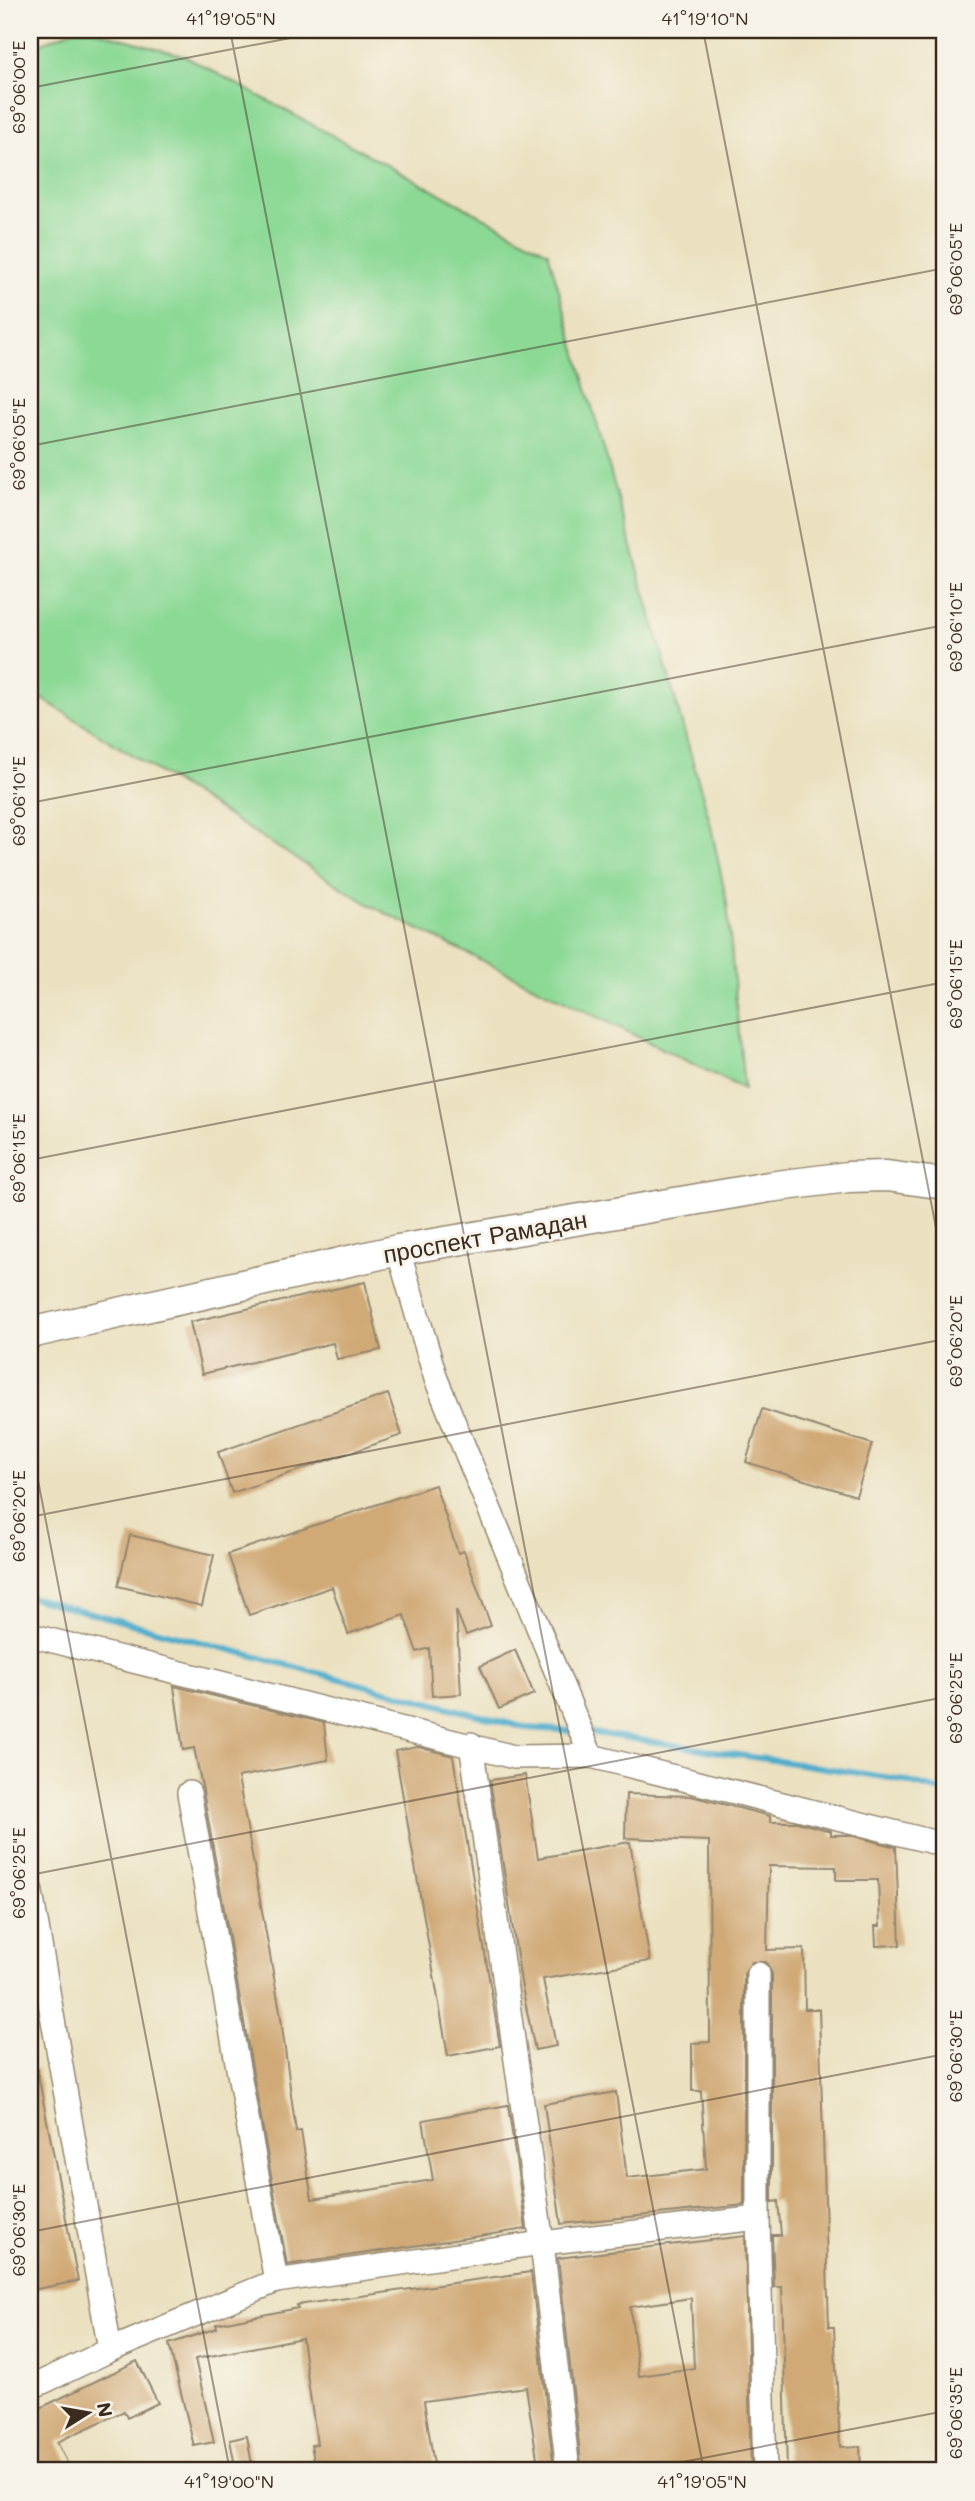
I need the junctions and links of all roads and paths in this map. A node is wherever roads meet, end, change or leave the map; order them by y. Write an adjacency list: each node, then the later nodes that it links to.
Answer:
1 (945, 1184): 2 (main road, проспект Рамадан)
2 (398, 1250): 3 (main road, проспект Рамадан); 6 (street)
3 (30, 1333)
4 (30, 1635): 5 (street)
5 (471, 1744): 6 (street); 12 (street)
6 (588, 1748): 8 (street)
7 (189, 1793): 13 (street)
8 (945, 1845)
9 (30, 1887): 14 (street)
10 (758, 1974): 11 (street)
11 (758, 2218): 12 (street); 17 (street)
12 (542, 2243): 13 (street); 16 (street)
13 (276, 2281): 14 (street)
14 (110, 2350): 15 (street)
15 (30, 2388)
16 (568, 2471)
17 (765, 2471)

